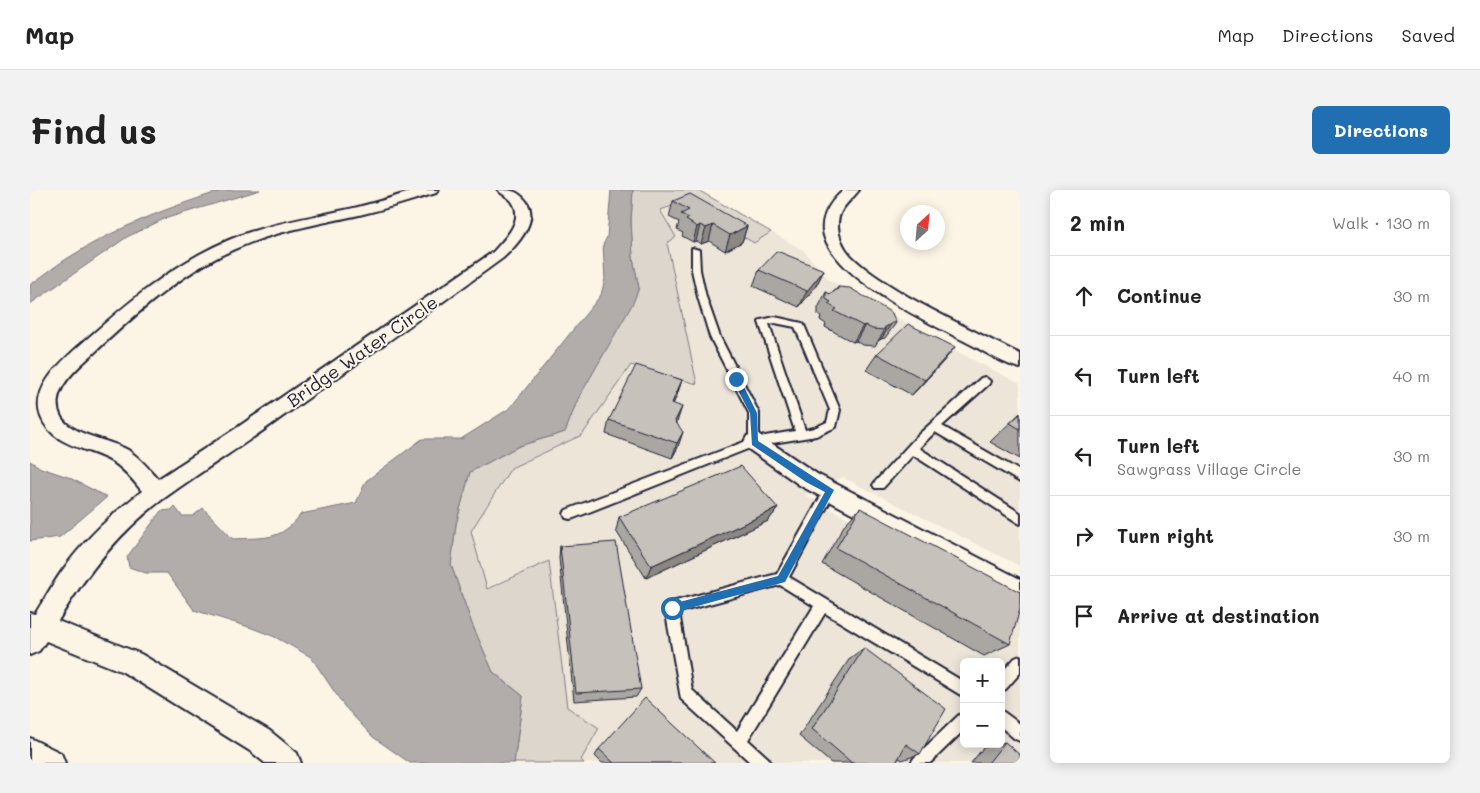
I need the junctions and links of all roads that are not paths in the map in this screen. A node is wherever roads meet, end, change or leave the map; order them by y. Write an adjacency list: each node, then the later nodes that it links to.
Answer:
1 (432, 190): 14 (street)
2 (505, 190): 14 (street, Bridge Water Circle)
3 (852, 190): 5 (street)
4 (695, 250): 9 (lane)
5 (1020, 362)
6 (985, 382): 7 (lane)
7 (935, 428): 10 (lane); 11 (lane)
8 (802, 435): 8 (lane); 9 (lane)
9 (754, 442): 13 (street); 15 (lane)
10 (912, 449): 12 (lane); 16 (lane)
11 (1020, 477)
12 (879, 485)
13 (830, 490): 17 (lane); 18 (street)
14 (156, 492): 20 (street, Bridge Water Circle)
15 (570, 514)
16 (1020, 519)
17 (781, 579): 19 (lane); 27 (lane)
18 (1020, 591)
19 (823, 604): 23 (lane); 27 (lane)
20 (34, 632): 30 (street)
21 (1020, 663): 22 (lane)
22 (1005, 680)
23 (960, 688)
24 (1005, 721): 26 (lane)
25 (960, 724): 32 (lane)
26 (1020, 734)
27 (738, 742): 31 (lane)
28 (30, 752): 29 (street)
29 (51, 763)
30 (286, 763)
31 (763, 763)
32 (919, 763)

